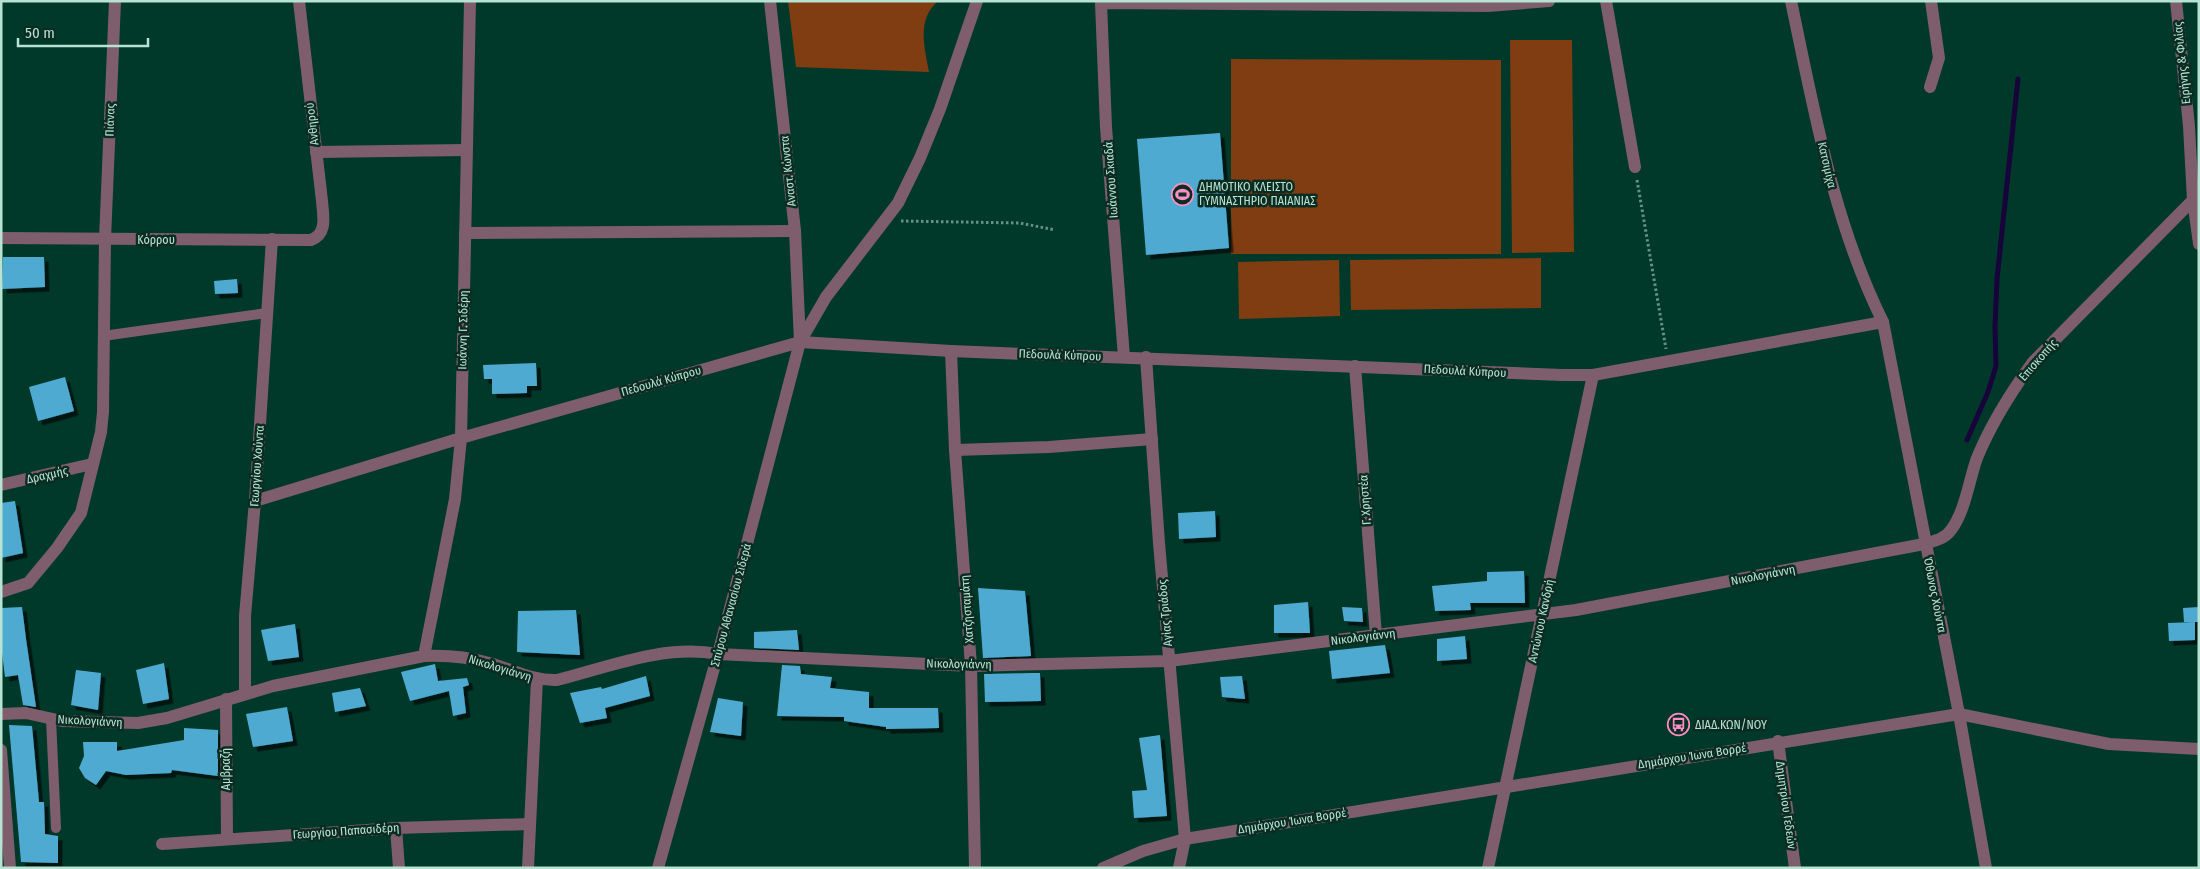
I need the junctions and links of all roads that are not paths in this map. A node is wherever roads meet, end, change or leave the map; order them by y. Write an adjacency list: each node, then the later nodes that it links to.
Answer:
1 (115, 1): 20 (street, Πιάνας)
2 (300, 1): 13 (street, Ανθηρού)
3 (470, 1): 12 (street, Ιωάννη Γ. Σιδέρη)
4 (770, 1): 17 (street, Αναστ. Κώνστα)
5 (977, 1): 27 (street)
6 (1549, 1): 29 (street, Ιωάννου Σκιαδά)
7 (1606, 1): 15 (street)
8 (1791, 1): 25 (street, Κατσιμίχα)
9 (1931, 1): 11 (street)
10 (2176, 1): 14 (street, Ειρήνης & Φιλίας)
11 (1930, 87)
12 (466, 150): 13 (street); 18 (street, Ιωάννη Γ. Σιδέρη)
13 (316, 152): 22 (street, Ανθηρού)
14 (2194, 158): 16 (street, Ειρήνης & Φιλίας)
15 (1635, 167)
16 (2193, 200): 23 (street, Ειρήνης & Φιλίας); 39 (street, Επισκοπής)
17 (795, 231): 18 (street); 27 (street, Αναστ. Κώνστα)
18 (465, 233): 33 (street, Ιωάννη Γ. Σιδέρη)
19 (1, 238): 20 (street, Κόρρου)
20 (105, 239): 21 (street, Κόρρου); 26 (street, Πιάνας)
21 (272, 239): 22 (street, Κόρρου); 24 (street, Γεωργίου Χούντα)
22 (311, 240)
23 (2199, 244)
24 (267, 313): 26 (lane); 38 (street, Γεωργίου Χούντα)
25 (1883, 322): 32 (street, Πεδουλά Κύπρου); 39 (street, Όθωνος Χούντα)
26 (103, 336): 36 (street, Πιάνας)
27 (800, 342): 28 (street, Πεδουλά Κύπρου); 33 (street, Πεδουλά Κύπρου); 43 (street, Σπύρου Αθανασίου Σιδερά)
28 (951, 351): 29 (street, Πεδουλά Κύπρου); 35 (street, Χατζησταμάτη)
29 (1124, 357): 30 (street, Πεδουλά Κύπρου)
30 (1146, 358): 31 (street, Πεδουλά Κύπρου); 34 (street, Αγίας Τριάδος)
31 (1355, 366): 32 (street, Πεδουλά Κύπρου); 42 (street, Γ. Χρηστέα)
32 (1593, 375): 41 (street, Αντώνιου Κανδρή)
33 (461, 438): 38 (street, Πεδουλά Κύπρου); 44 (street, Ιωάννη Γ. Σιδέρη)
34 (1152, 439): 35 (street); 45 (street, Αγίας Τριάδος)
35 (955, 450): 46 (street, Χατζησταμάτη)
36 (92, 464): 37 (street, Δραχμής); 40 (street, Πιάνας)
37 (1, 485)
38 (256, 501): 48 (street, Γεωργίου Χούντα)
39 (1924, 544): 41 (street, Νικολογιάννη); 51 (street, Όθωνος Χούντα)
40 (1, 592)
41 (1542, 615): 42 (street, Νικολογιάννη); 56 (street, Αντώνιου Κανδρή)
42 (1376, 635): 45 (street, Νικολογιάννη)
43 (718, 654): 46 (street, Νικολογιάννη); 47 (street, Νικολογιάννη); 66 (street, Σπύρου Αθανασίου Σιδερά)
44 (424, 656): 47 (street, Νικολογιάννη); 48 (street, Νικολογιάννη)
45 (1169, 661): 46 (street, Νικολογιάννη); 61 (street, Αγίας Τριάδος)
46 (971, 666): 67 (street, Χατζησταμάτη)
47 (537, 679): 57 (street)
48 (245, 693): 49 (street, Νικολογιάννη)
49 (226, 700): 52 (street, Νικολογιάννη); 60 (street, Αμβραζή)
50 (1, 714): 52 (street, Νικολογιάννη)
51 (1959, 714): 53 (street, Δημάρχου Ίωνα Βορρέ); 54 (street, Δημάρχου Ίωνα Βορρέ); 72 (street, Όθωνος Χούντα)
52 (52, 719): 58 (lane)
53 (1778, 742): 56 (street, Δημάρχου Ίωνα Βορρέ); 71 (street, Δημητρίου Γεδεών)
54 (2199, 748)
55 (1, 750): 63 (street)
56 (1505, 786): 61 (street, Δημάρχου Ίωνα Βορρέ); 70 (street, Αντώνιου Κανδρή)
57 (530, 824): 59 (street, Γεωργίου Παπασιδέρη); 65 (street)
58 (56, 828)
59 (396, 828): 60 (street, Γεωργίου Παπασιδέρη); 64 (street)
60 (227, 839): 62 (street, Γεωργίου Παπασιδέρη)
61 (1185, 839): 68 (street, Δημάρχου Ίωνα Βορρέ); 69 (street, Αγίας Τριάδος)
62 (162, 844)
63 (10, 868)
64 (399, 868)
65 (528, 868)
66 (658, 868)
67 (975, 868)
68 (1103, 868)
69 (1179, 868)
70 (1488, 868)
71 (1795, 868)
72 (1986, 868)

